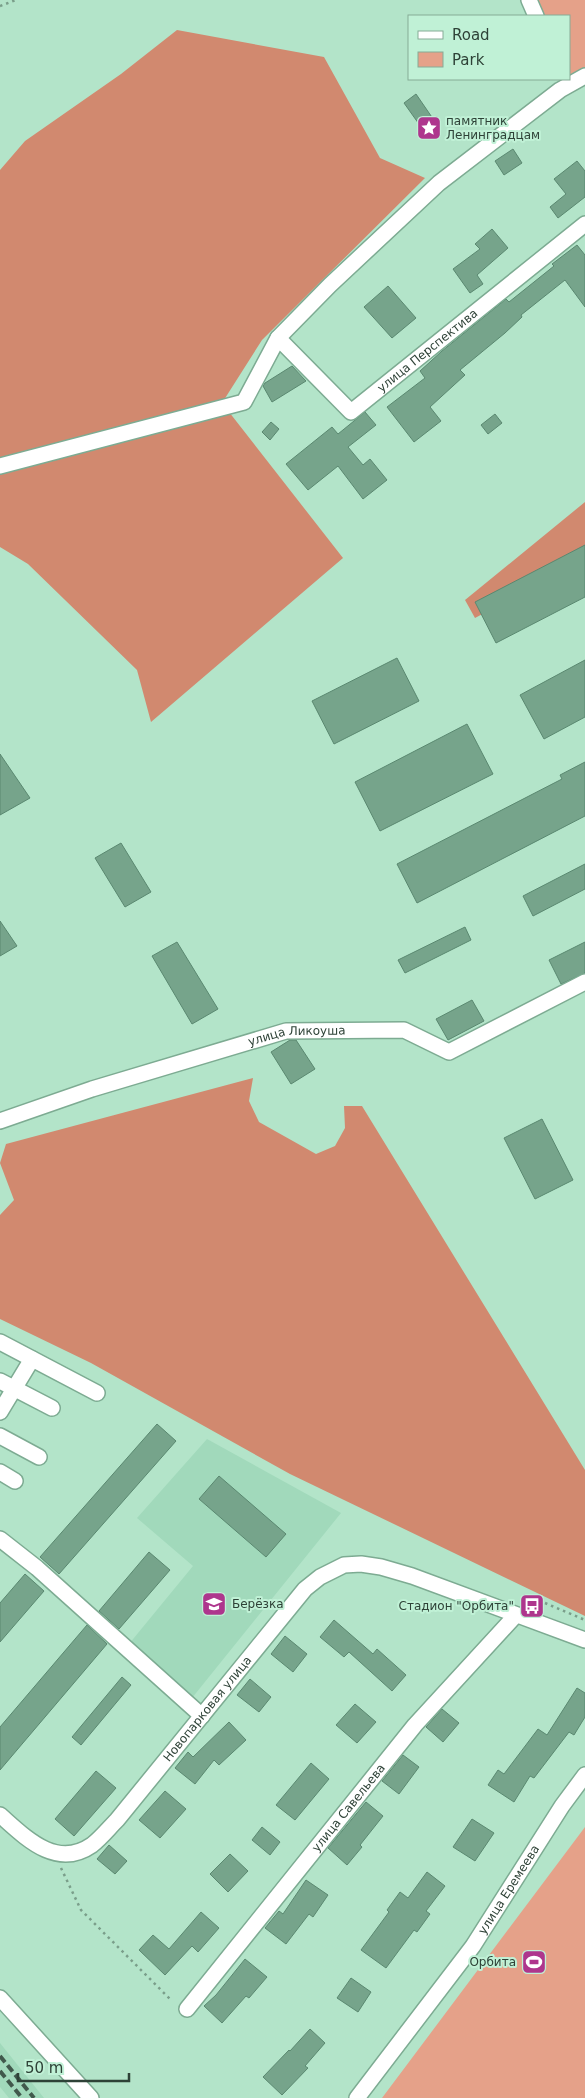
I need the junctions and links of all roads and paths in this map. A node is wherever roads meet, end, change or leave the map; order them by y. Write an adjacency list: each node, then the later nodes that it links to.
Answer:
1 (16, 0): 3 (path)
2 (529, 0): 4 (street)
3 (0, 6)
4 (536, 15)
5 (585, 76): 6 (street)
6 (559, 84): 8 (street)
7 (585, 224): 8 (street, улица Перспектива)
8 (278, 338): 9 (street)
9 (0, 466)
10 (585, 982): 11 (street, улица Ликоуша)
11 (0, 1122)
12 (0, 1342): 13 (street)
13 (32, 1358): 15 (street); 16 (street)
14 (0, 1381): 15 (street)
15 (14, 1389): 17 (street); 18 (street)
16 (97, 1393)
17 (52, 1408)
18 (0, 1412)
19 (0, 1436): 20 (street)
20 (39, 1457)
21 (0, 1472): 22 (street)
22 (15, 1481)
23 (0, 1539): 28 (street)
24 (545, 1603): 26 (path)
25 (516, 1615): 27 (street); 28 (street, Новопарковая улица); 34 (street, улица Савельева)
26 (585, 1620)
27 (585, 1640)
28 (202, 1716): 31 (street, Новопарковая улица)
29 (585, 1775): 36 (street, улица Еремеева)
30 (0, 1815): 31 (street)
31 (54, 1853): 33 (path)
32 (0, 1998): 35 (street)
33 (172, 2001)
34 (187, 2009)
35 (91, 2098)
36 (357, 2098)

